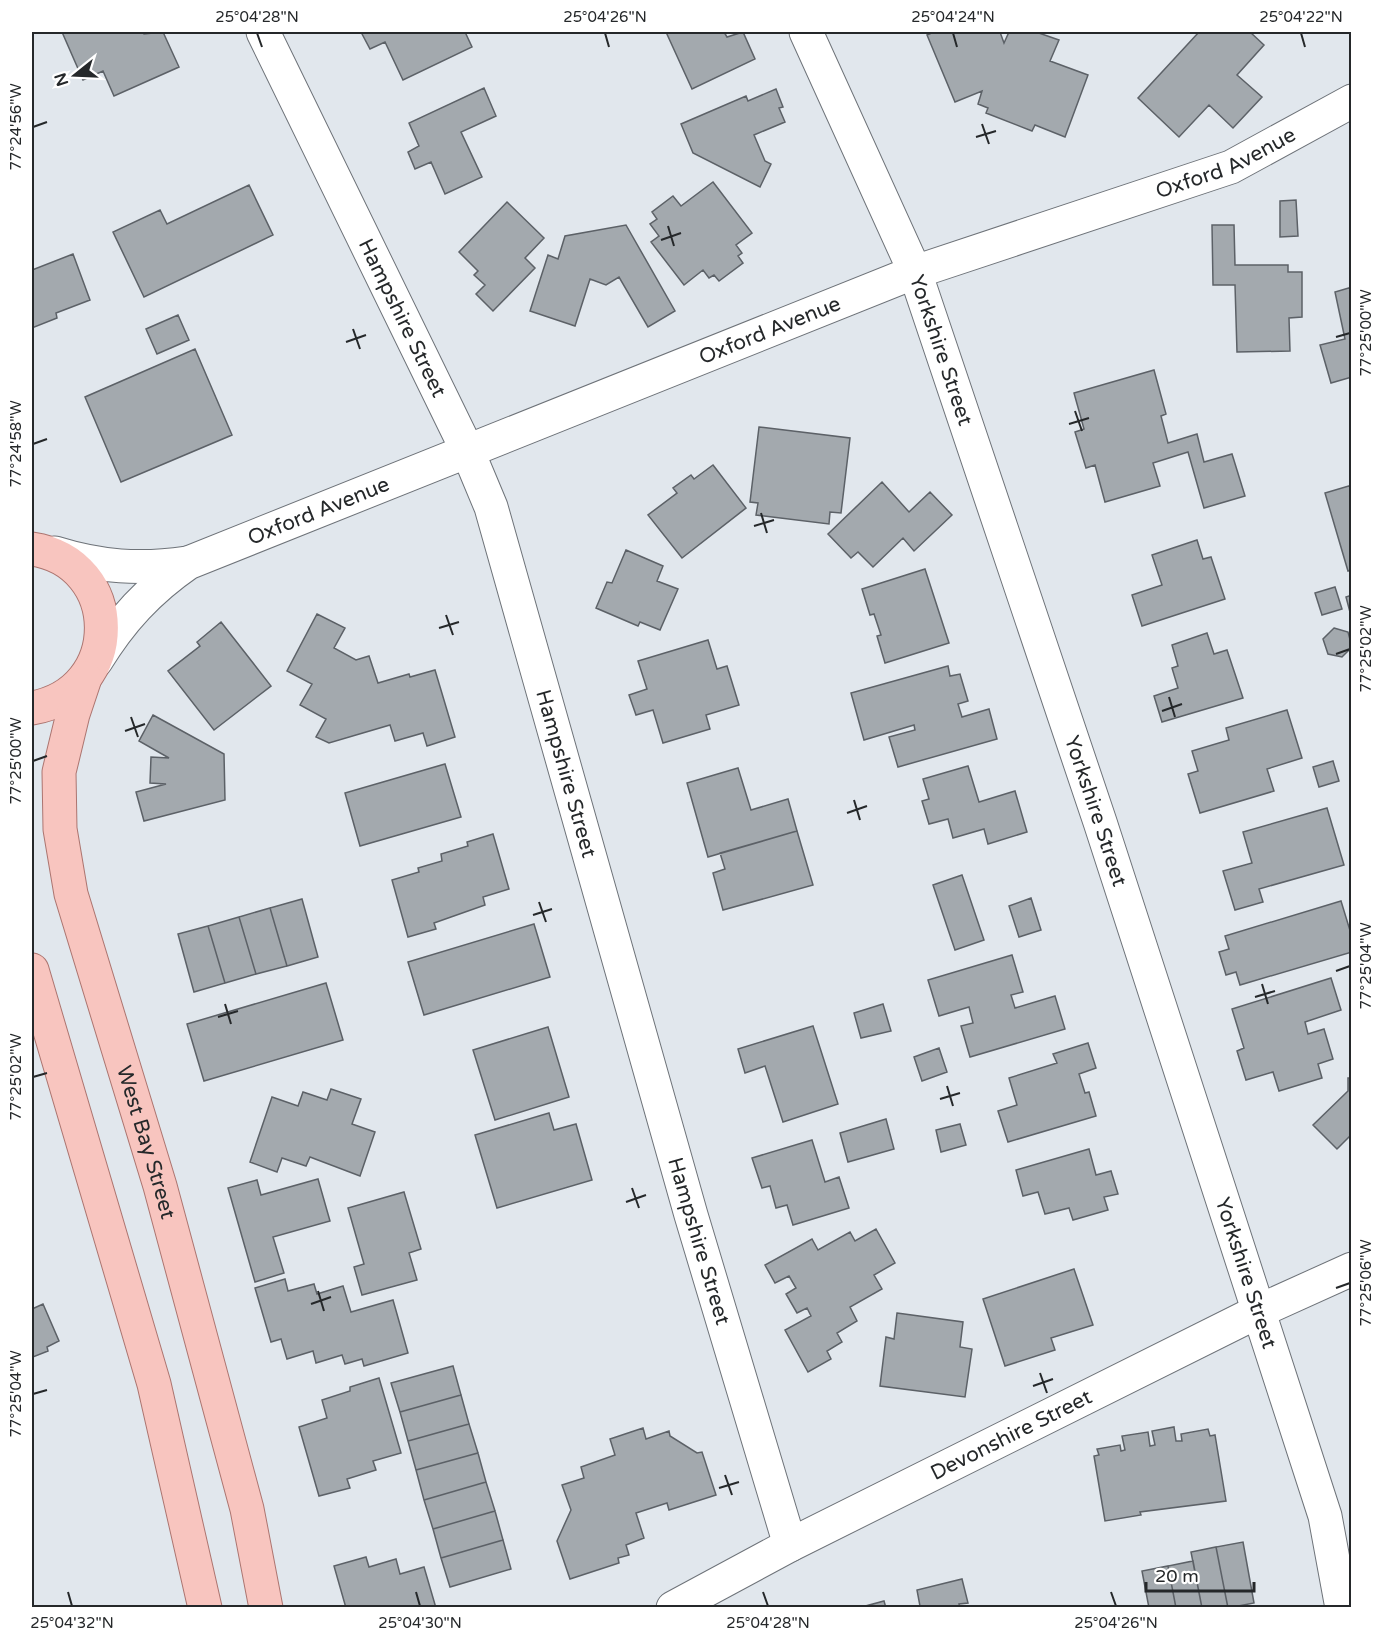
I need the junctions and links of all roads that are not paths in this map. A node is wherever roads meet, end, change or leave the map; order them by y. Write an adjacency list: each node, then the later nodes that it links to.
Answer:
1 (264, 32): 5 (street, Hampshire Street)
2 (806, 32): 4 (street, Yorkshire Street)
3 (1352, 101): 4 (street, Oxford Avenue)
4 (915, 272): 5 (street, Oxford Avenue); 13 (street, Yorkshire Street)
5 (468, 452): 7 (street, Oxford Avenue); 14 (street, Hampshire Street)
6 (38, 550): 7 (street, Oxford Avenue); 8 (main road, West Bay Street)
7 (188, 563): 8 (street, Oxford Avenue)
8 (90, 670): 9 (main road); 16 (main road, West Bay Street)
9 (32, 708)
10 (32, 970): 11 (main road)
11 (36, 1004): 15 (main road)
12 (1352, 1269): 13 (street, Devonshire Street)
13 (1259, 1311): 14 (street, Devonshire Street); 18 (street, Yorkshire Street)
14 (790, 1545): 17 (street, Devonshire Street)
15 (206, 1608)
16 (266, 1608)
17 (673, 1608)
18 (1342, 1608)

